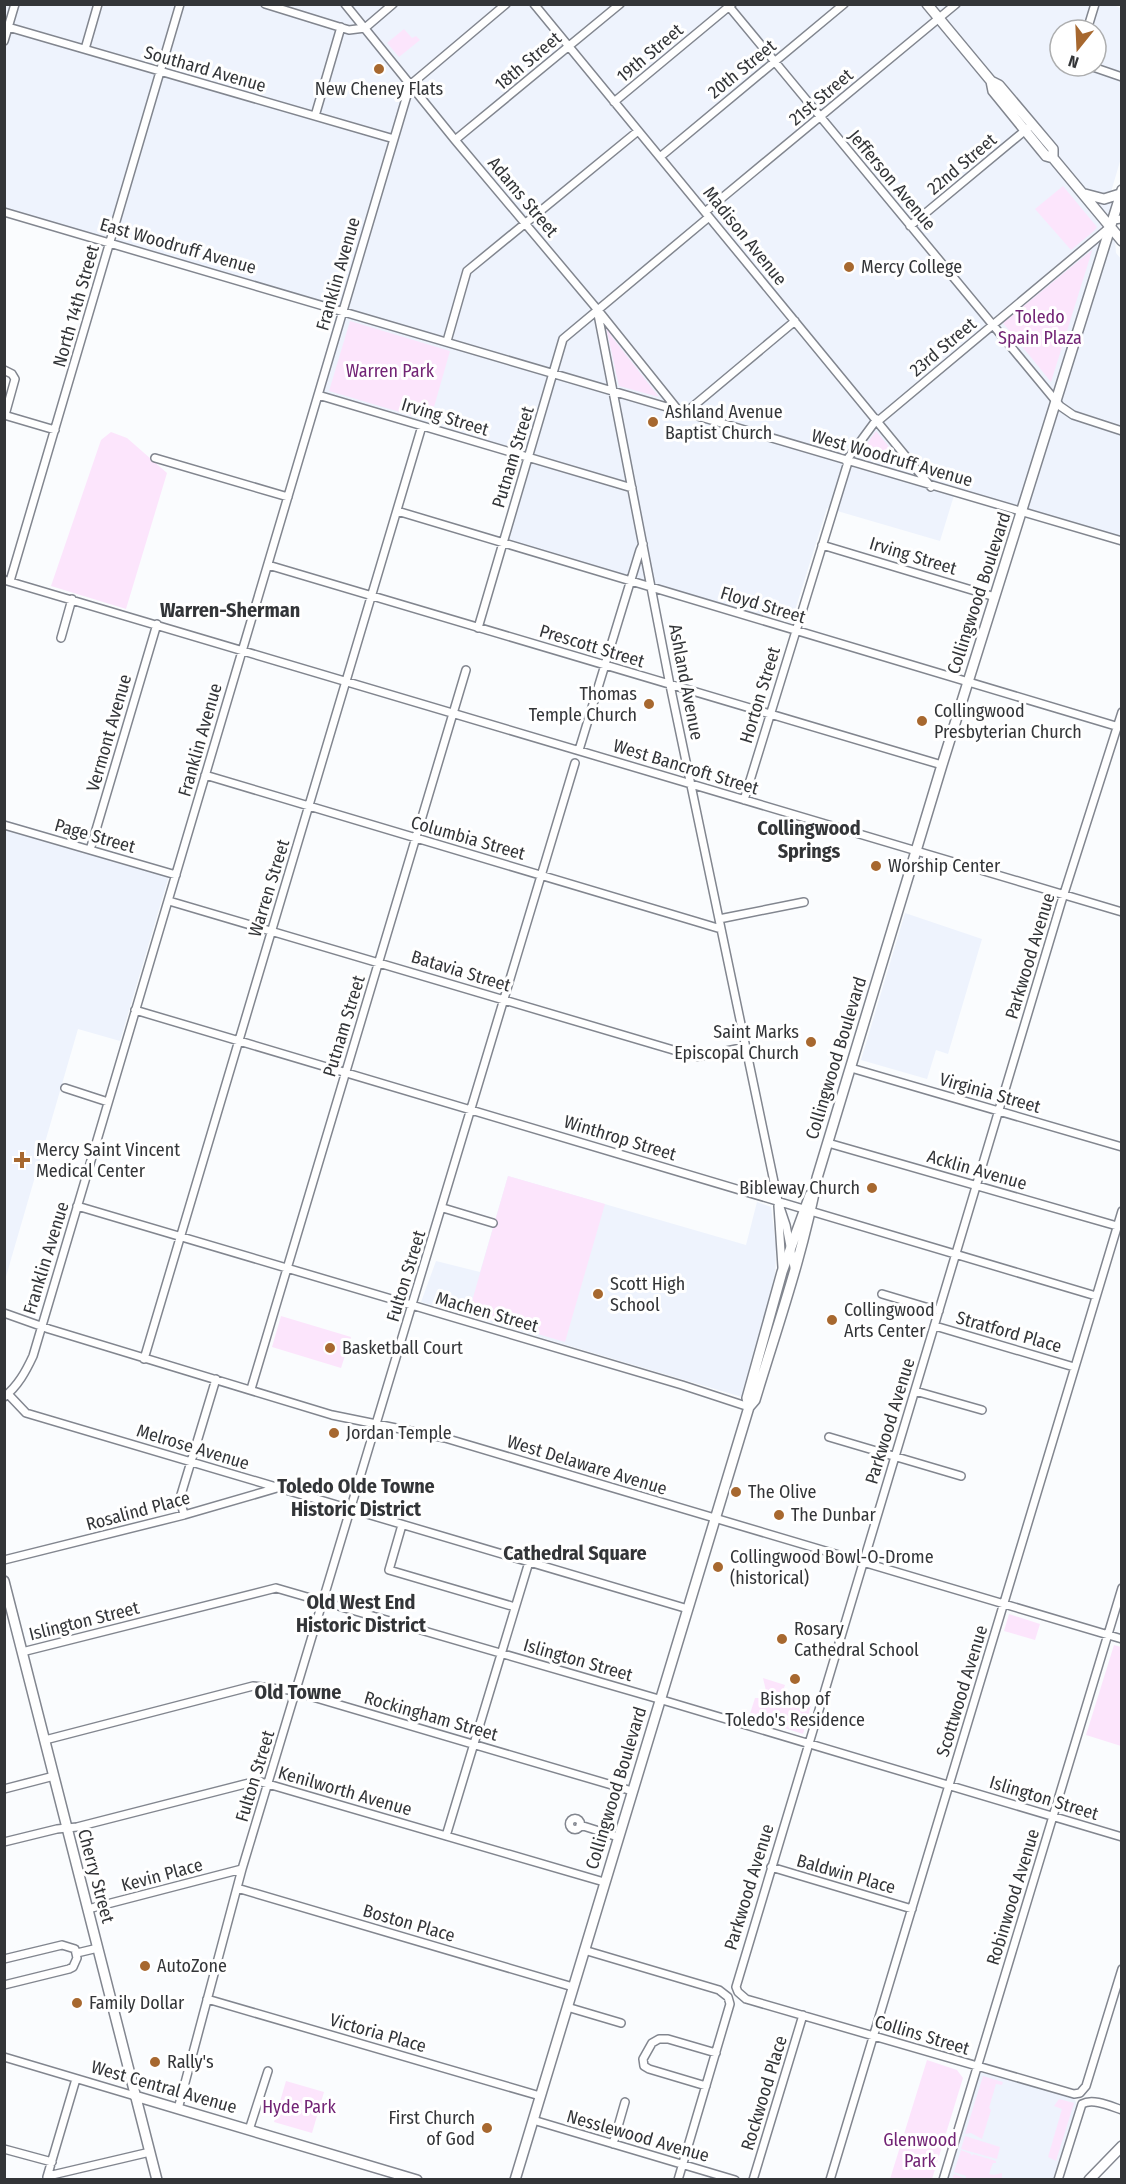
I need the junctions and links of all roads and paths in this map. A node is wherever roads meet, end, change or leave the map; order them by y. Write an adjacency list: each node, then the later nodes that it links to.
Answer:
1 (15, 4): 14 (street)
2 (98, 4): 21 (street)
3 (180, 4): 23 (street, North 14th Street)
4 (265, 4): 17 (street)
5 (345, 4): 18 (street, Adams Street)
6 (393, 4): 18 (street)
7 (506, 4): 24 (street)
8 (534, 4): 20 (street, Madison Avenue)
9 (620, 4): 20 (street, 18th Street)
10 (844, 4): 22 (street, 20th Street)
11 (927, 4): 15 (main road)
12 (956, 4): 15 (street, 21st Street)
13 (730, 5): 22 (street, Jefferson Avenue); 25 (street, 19th Street)
14 (8, 15): 16 (street)
15 (939, 19): 27 (street, 21st Street); 28 (main road)
16 (8, 27): 19 (street); 21 (street, Southard Avenue)
17 (341, 27): 18 (street); 26 (street)
18 (364, 28): 24 (street, Adams Street)
19 (4, 41)
20 (568, 46): 25 (street, Madison Avenue); 31 (street, 18th Street)
21 (85, 50): 23 (street, Southard Avenue)
22 (774, 62): 27 (street, Jefferson Avenue); 32 (street, 20th Street)
23 (160, 71): 26 (street, Southard Avenue); 41 (street, North 14th Street)
24 (410, 85): 30 (street, Franklin Avenue); 31 (street, Adams Street)
25 (614, 102): 29 (street, Madison Avenue)
26 (315, 116): 30 (street, Southard Avenue)
27 (820, 117): 36 (street, 21st Street); 39 (street, Jefferson Avenue)
28 (1029, 128): 34 (main road); 39 (street, 22nd Street)
29 (638, 131): 32 (street, Madison Avenue); 38 (street)
30 (394, 139): 43 (street, Franklin Avenue)
31 (455, 140): 38 (street, Adams Street)
32 (660, 157): 36 (street, Madison Avenue)
33 (1121, 192): 34 (main road); 37 (main road, Collingwood Boulevard)
34 (1082, 193): 37 (main road)
35 (4, 212): 41 (street, East Woodruff Avenue)
36 (707, 214): 42 (street, 21st Street); 44 (street, Madison Avenue)
37 (1115, 222): 40 (main road); 45 (street, 23rd Street); 51 (main road, Collingwood Boulevard)
38 (526, 224): 42 (street, Adams Street); 46 (street)
39 (910, 226): 45 (street, Jefferson Avenue)
40 (1122, 241)
41 (110, 242): 43 (street, East Woodruff Avenue); 56 (street, North 14th Street)
42 (597, 309): 48 (street, Putnam Street); 49 (street, Ashland Avenue); 52 (street, Adams Street)
43 (343, 311): 46 (street, West Woodruff Avenue); 50 (street, Franklin Avenue)
44 (795, 321): 52 (street); 54 (street, Madison Avenue)
45 (994, 325): 51 (street, Jefferson Avenue); 54 (street, 23rd Street)
46 (447, 341): 48 (street, West Woodruff Avenue)
47 (4, 370): 53 (street)
48 (553, 373): 49 (street, West Woodruff Avenue); 58 (street, Putnam Street)
49 (612, 390): 52 (street, West Woodruff Avenue); 62 (street, Ashland Avenue)
50 (318, 395): 55 (street, Irving Street); 63 (street, Franklin Avenue)
51 (1055, 401): 57 (street, Jefferson Avenue); 65 (main road, Collingwood Boulevard)
52 (681, 412): 60 (street, West Woodruff Avenue)
53 (5, 415): 56 (street)
54 (877, 420): 60 (street, 23rd Street); 61 (street, Madison Avenue)
55 (422, 426): 58 (street, Irving Street); 64 (street, Warren Street)
56 (55, 430): 71 (street, North 14th Street)
57 (1122, 431)
58 (528, 458): 62 (street, Irving Street); 67 (street, Putnam Street)
59 (155, 459): 63 (street)
60 (847, 461): 61 (street, West Woodruff Avenue); 69 (street, Horton Street)
61 (931, 487): 65 (street, West Woodruff Avenue)
62 (632, 488): 68 (street, Ashland Avenue)
63 (288, 497): 70 (street, Franklin Avenue)
64 (397, 511): 67 (street, Floyd Street); 74 (street, Warren Street)
65 (1022, 511): 66 (street, West Woodruff Avenue); 75 (main road, Collingwood Boulevard)
66 (1122, 542)
67 (503, 543): 72 (street, Floyd Street); 78 (street, Putnam Street)
68 (643, 544): 72 (street); 73 (street, Ashland Avenue)
69 (822, 545): 75 (street, Irving Street); 79 (street, Horton Street)
70 (268, 565): 74 (street, Prescott Street); 81 (street, Franklin Avenue)
71 (7, 581): 76 (street, West Bancroft Street)
72 (631, 581): 73 (street, Floyd Street); 82 (street)
73 (652, 588): 79 (street, Floyd Street); 86 (street, Ashland Avenue)
74 (372, 596): 78 (street, Prescott Street); 84 (street, Warren Street)
75 (995, 597): 85 (main road, Collingwood Boulevard)
76 (72, 600): 77 (street, West Bancroft Street); 80 (street)
77 (157, 624): 81 (street, West Bancroft Street); 100 (street, Vermont Avenue)
78 (478, 628): 82 (street, Prescott Street)
79 (795, 630): 85 (street, Floyd Street); 89 (street, Horton Street)
80 (61, 638)
81 (243, 650): 84 (street, West Bancroft Street); 94 (street, Franklin Avenue)
82 (605, 665): 86 (street, Prescott Street); 91 (street)
83 (466, 670): 88 (street, Putnam Street)
84 (346, 681): 88 (street, West Bancroft Street); 97 (street, Warren Street)
85 (968, 682): 90 (street, Floyd Street); 93 (main road, Collingwood Boulevard)
86 (670, 685): 89 (street, Prescott Street); 95 (street, Ashland Avenue)
87 (1122, 712): 90 (street, Parkwood Avenue)
88 (453, 713): 91 (street, West Bancroft Street); 99 (street, Putnam Street)
89 (770, 714): 93 (street, Prescott Street); 96 (street, Horton Street)
90 (1119, 727): 104 (street, Parkwood Avenue)
91 (579, 750): 95 (street, West Bancroft Street)
92 (575, 764): 103 (street, Fulton Street)
93 (942, 765): 101 (main road, Collingwood Boulevard)
94 (205, 775): 97 (street, Columbia Street); 102 (street, Franklin Avenue)
95 (693, 784): 96 (street, West Bancroft Street); 108 (street, Ashland Avenue)
96 (744, 800): 101 (street, West Bancroft Street)
97 (309, 806): 99 (street, Columbia Street); 110 (street, Warren Street)
98 (4, 825): 100 (street, Page Street)
99 (416, 838): 103 (street, Columbia Street); 111 (street, Putnam Street)
100 (90, 850): 102 (street, Page Street)
101 (915, 851): 104 (street, West Bancroft Street); 116 (main road, Collingwood Boulevard)
102 (176, 875): 105 (street, Franklin Avenue)
103 (541, 875): 109 (street, Columbia Street); 112 (street, Fulton Street)
104 (1064, 895): 107 (street, West Bancroft Street); 121 (street, Parkwood Avenue)
105 (169, 901): 110 (street, Batavia Street); 113 (street, Franklin Avenue)
106 (804, 902): 108 (street)
107 (1122, 912)
108 (719, 919): 109 (street, Ashland Avenue)
109 (722, 929): 115 (street, Ashland Avenue)
110 (272, 931): 111 (street, Batavia Street); 114 (street, Warren Street)
111 (379, 962): 112 (street, Batavia Street); 117 (street, Putnam Street)
112 (505, 1000): 115 (street, Batavia Street); 120 (street, Fulton Street)
113 (135, 1010): 114 (street, Winthrop Street); 119 (street, Franklin Avenue)
114 (239, 1041): 117 (street, Winthrop Street); 132 (street, Warren Street)
115 (746, 1047): 125 (street, Ashland Avenue)
116 (851, 1068): 121 (street, Virginia Street); 122 (main road, Collingwood Boulevard)
117 (346, 1073): 120 (street, Winthrop Street); 135 (street, Putnam Street)
118 (65, 1088): 119 (street)
119 (108, 1102): 126 (street, Franklin Avenue)
120 (471, 1110): 125 (street, Winthrop Street); 127 (street, Fulton Street)
121 (999, 1111): 123 (street, Virginia Street); 124 (street, Parkwood Avenue)
122 (828, 1143): 124 (street, Acklin Avenue); 128 (main road, Collingwood Boulevard)
123 (1122, 1147)
124 (977, 1186): 131 (street, Acklin Avenue); 134 (street, Parkwood Avenue)
125 (778, 1201): 128 (street, Winthrop Street); 133 (street, Ashland Avenue); 137 (street, Ashland Avenue)
126 (77, 1206): 132 (street, Machen Street); 143 (street, Franklin Avenue)
127 (442, 1208): 130 (street); 140 (street, Fulton Street)
128 (807, 1211): 133 (main road, Collingwood Boulevard); 134 (street, Winthrop Street); 136 (main road, Collingwood Boulevard)
129 (1122, 1211): 131 (street, Scottwood Avenue)
130 (493, 1223)
131 (1117, 1226): 139 (street, Scottwood Avenue)
132 (181, 1237): 135 (street, Machen Street); 147 (street, Warren Street)
133 (791, 1246): 136 (street, Ashland Avenue); 137 (main road, Collingwood Boulevard)
134 (956, 1255): 139 (street, Winthrop Street); 141 (street, Parkwood Avenue)
135 (288, 1268): 140 (street, Machen Street); 150 (street, Putnam Street)
136 (795, 1271): 146 (main road, Collingwood Boulevard)
137 (782, 1272): 145 (main road, Collingwood Boulevard)
138 (882, 1294): 141 (street)
139 (1096, 1296): 148 (street, Scottwood Avenue)
140 (413, 1305): 153 (street, Machen Street); 155 (street, Fulton Street)
141 (939, 1311): 144 (street, Parkwood Avenue)
142 (4, 1313): 143 (street, West Delaware Avenue)
143 (42, 1326): 147 (street, West Delaware Avenue); 152 (street, Franklin Avenue)
144 (935, 1326): 148 (street, Stratford Place); 151 (street, Parkwood Avenue)
145 (762, 1343): 146 (main road); 153 (main road, Collingwood Boulevard)
146 (770, 1350): 153 (main road, Collingwood Boulevard)
147 (144, 1359): 149 (street, West Delaware Avenue)
148 (1074, 1367): 171 (street, Scottwood Avenue)
149 (216, 1379): 150 (street, West Delaware Avenue); 158 (street)
150 (251, 1389): 155 (street, West Delaware Avenue)
151 (915, 1391): 154 (street); 157 (street, Parkwood Avenue)
152 (6, 1395): 158 (street, Melrose Avenue)
153 (749, 1407): 163 (main road, Collingwood Boulevard)
154 (982, 1410)
155 (376, 1424): 161 (street, Fulton Street); 163 (street, West Delaware Avenue)
156 (830, 1437): 157 (street)
157 (896, 1456): 159 (street); 167 (street, Parkwood Avenue)
158 (190, 1462): 160 (street, Melrose Avenue); 162 (street)
159 (961, 1476)
160 (278, 1488): 161 (street, Melrose Avenue); 162 (street, Rosalind Place)
161 (351, 1510): 164 (street, Melrose Avenue); 170 (street, Fulton Street)
162 (184, 1515): 165 (street, Rosalind Place)
163 (716, 1519): 167 (street, West Delaware Avenue); 174 (main road, Collingwood Boulevard)
164 (402, 1525): 166 (street, Melrose Avenue); 173 (street)
165 (4, 1560)
166 (529, 1562): 173 (street); 174 (street, Melrose Avenue)
167 (863, 1563): 171 (street, West Delaware Avenue); 183 (street, Parkwood Avenue)
168 (4, 1581): 172 (main road, Cherry Street)
169 (1122, 1588): 175 (street, Robinwood Avenue)
170 (323, 1601): 177 (street, Islington Street); 178 (street, Islington Street); 179 (street, Fulton Street)
171 (1003, 1604): 175 (street, West Delaware Avenue); 186 (street, Scottwood Avenue)
172 (7, 1605): 177 (main road, Cherry Street)
173 (515, 1607): 178 (street)
174 (688, 1608): 180 (main road, Collingwood Boulevard)
175 (1107, 1635): 176 (street, West Delaware Avenue); 189 (street, Robinwood Avenue)
176 (1122, 1639)
177 (22, 1652): 181 (main road, Cherry Street)
178 (501, 1653): 180 (street, Islington Street); 182 (street)
179 (296, 1692): 181 (street, Rockingham Street); 182 (street, Rockingham Street); 185 (street, Fulton Street)
180 (660, 1699): 183 (street, Islington Street); 188 (main road, Collingwood Boulevard)
181 (45, 1740): 184 (main road, Cherry Street)
182 (474, 1744): 188 (street, Rockingham Street); 192 (street)
183 (808, 1744): 186 (street, Islington Street); 196 (street, Parkwood Avenue)
184 (54, 1776): 187 (street); 191 (main road, Cherry Street)
185 (268, 1784): 191 (street, Kenilworth Avenue); 192 (street, Kenilworth Avenue); 197 (street, Fulton Street)
186 (949, 1786): 189 (street, Islington Street); 201 (street, Scottwood Avenue)
187 (4, 1789)
188 (632, 1791): 193 (main road, Collingwood Boulevard)
189 (1053, 1816): 194 (street, Islington Street); 217 (street, Robinwood Avenue)
190 (580, 1825): 193 (street)
191 (67, 1828): 195 (street, Kenilworth Avenue); 200 (main road, Cherry Street)
192 (446, 1836): 198 (street, Kenilworth Avenue)
193 (618, 1837): 198 (main road, Collingwood Boulevard)
194 (1122, 1837)
195 (4, 1842)
196 (771, 1868): 201 (street, Baldwin Place); 210 (street, Parkwood Avenue)
197 (243, 1869): 199 (street, Fulton Street); 200 (street, Kevin Place)
198 (604, 1882): 203 (main road, Collingwood Boulevard)
199 (237, 1888): 208 (street, Boston Place); 209 (street, Fulton Street)
200 (88, 1909): 202 (main road, Cherry Street)
201 (912, 1909): 214 (street, Scottwood Avenue)
202 (98, 1948): 204 (street); 221 (main road, Cherry Street)
203 (584, 1950): 208 (main road, Collingwood Boulevard); 215 (street)
204 (77, 1953): 205 (street); 207 (street)
205 (4, 1959)
206 (1122, 1969): 217 (street, Collins Street)
207 (4, 1985)
208 (573, 1987): 211 (main road, Collingwood Boulevard)
209 (207, 1999): 222 (street, Victoria Place); 224 (street, Fulton Street)
210 (746, 1999): 212 (street, Collins Street)
211 (567, 2007): 213 (street); 222 (main road, Collingwood Boulevard)
212 (803, 2015): 214 (street, Collins Street); 242 (street, Rockwood Place)
213 (621, 2024)
214 (874, 2036): 217 (street, Collins Street); 243 (street, Scottwood Avenue)
215 (716, 2053): 220 (street); 220 (street)
216 (4, 2057): 219 (street, West Central Avenue)
217 (977, 2067): 244 (street, Robinwood Avenue)
218 (268, 2071): 227 (street)
219 (76, 2079): 221 (street, West Central Avenue); 232 (street)
220 (706, 2086): 233 (street)
221 (135, 2096): 224 (main road, West Central Avenue); 231 (main road, Cherry Street)
222 (540, 2096): 226 (main road, Collingwood Boulevard)
223 (625, 2102): 228 (street)
224 (178, 2109): 227 (main road, West Central Avenue)
225 (1122, 2110): 245 (street)
226 (533, 2120): 228 (street, Nesslewood Avenue); 239 (main road, Collingwood Boulevard)
227 (249, 2130): 234 (main road, West Central Avenue)
228 (613, 2144): 233 (street, Nesslewood Avenue)
229 (1122, 2146): 235 (main road)
230 (4, 2149): 232 (street)
231 (150, 2152): 236 (street); 237 (main road, Cherry Street)
232 (52, 2162): 236 (street)
233 (683, 2164): 240 (street); 241 (street, Nesslewood Avenue)
234 (387, 2175): 238 (main road, West Central Avenue)
235 (1090, 2175)
236 (47, 2178)
237 (157, 2180)
238 (417, 2180)
239 (515, 2180)
240 (678, 2180)
241 (735, 2180)
242 (753, 2180)
243 (830, 2180)
244 (943, 2180)
245 (1058, 2180)

